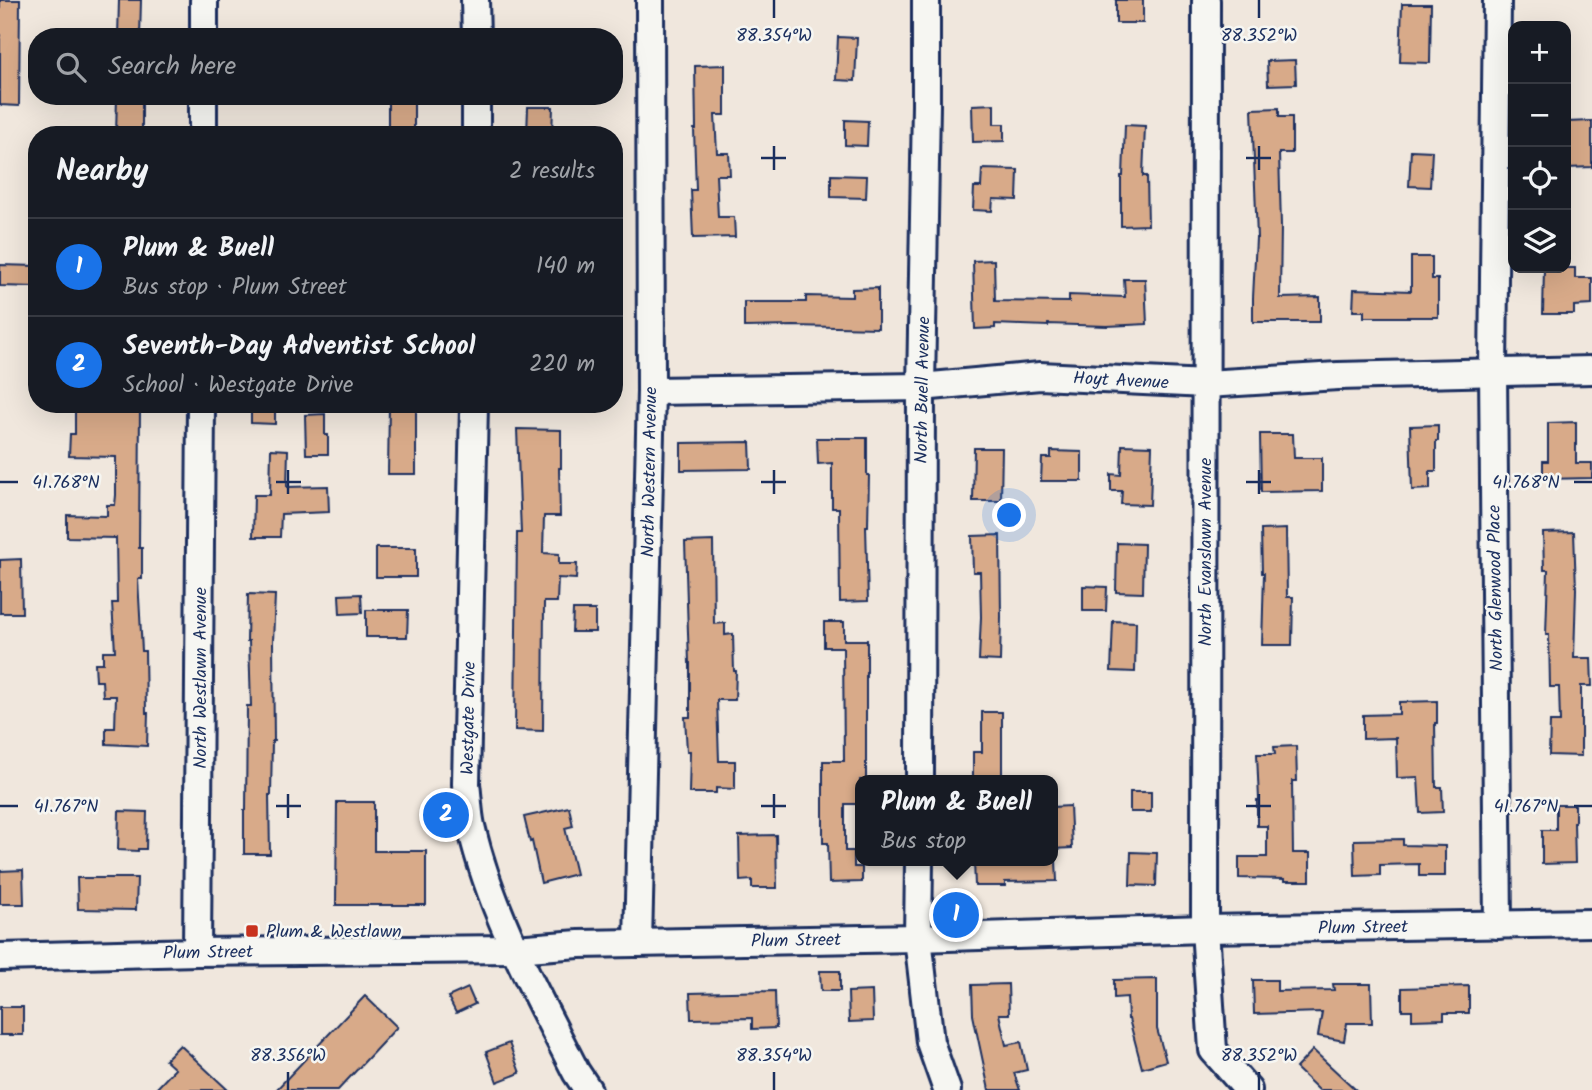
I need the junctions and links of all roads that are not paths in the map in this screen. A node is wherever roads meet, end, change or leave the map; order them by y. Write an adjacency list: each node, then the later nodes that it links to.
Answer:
1 (204, 0): 7 (street)
2 (475, 0): 8 (street)
3 (650, 0): 17 (street, North Western Avenue)
4 (926, 0): 16 (street, North Buell Avenue)
5 (1206, 0): 15 (street, North Evanslawn Avenue)
6 (1497, 0): 14 (street, North Glenwood Place)
7 (204, 28)
8 (476, 28)
9 (203, 105): 11 (street)
10 (476, 105): 12 (street)
11 (203, 126)
12 (476, 126)
13 (1592, 370): 14 (street, Hoyt Avenue)
14 (1493, 371): 15 (street, Hoyt Avenue); 23 (street, North Glenwood Place)
15 (1206, 384): 16 (street, Hoyt Avenue); 24 (street, North Evanslawn Avenue)
16 (921, 387): 17 (street, Hoyt Avenue); 20 (street, North Buell Avenue)
17 (651, 391): 26 (street, North Western Avenue)
18 (201, 413): 28 (street, North Westlawn Avenue)
19 (474, 413): 27 (street, Westgate Drive)
20 (920, 775)
21 (919, 866): 25 (street)
22 (1592, 923): 23 (street, Plum Street)
23 (1498, 925): 24 (street, Plum Street)
24 (1205, 929): 25 (street, Plum Street); 32 (street, North Evanslawn Avenue)
25 (918, 938): 26 (street, Plum Street); 31 (street)
26 (638, 943): 27 (street, Plum Street)
27 (515, 949): 28 (street, Plum Street); 30 (street, Westgate Drive)
28 (197, 952): 29 (street, Plum Street)
29 (0, 957)
30 (588, 1090)
31 (947, 1090)
32 (1248, 1090)

